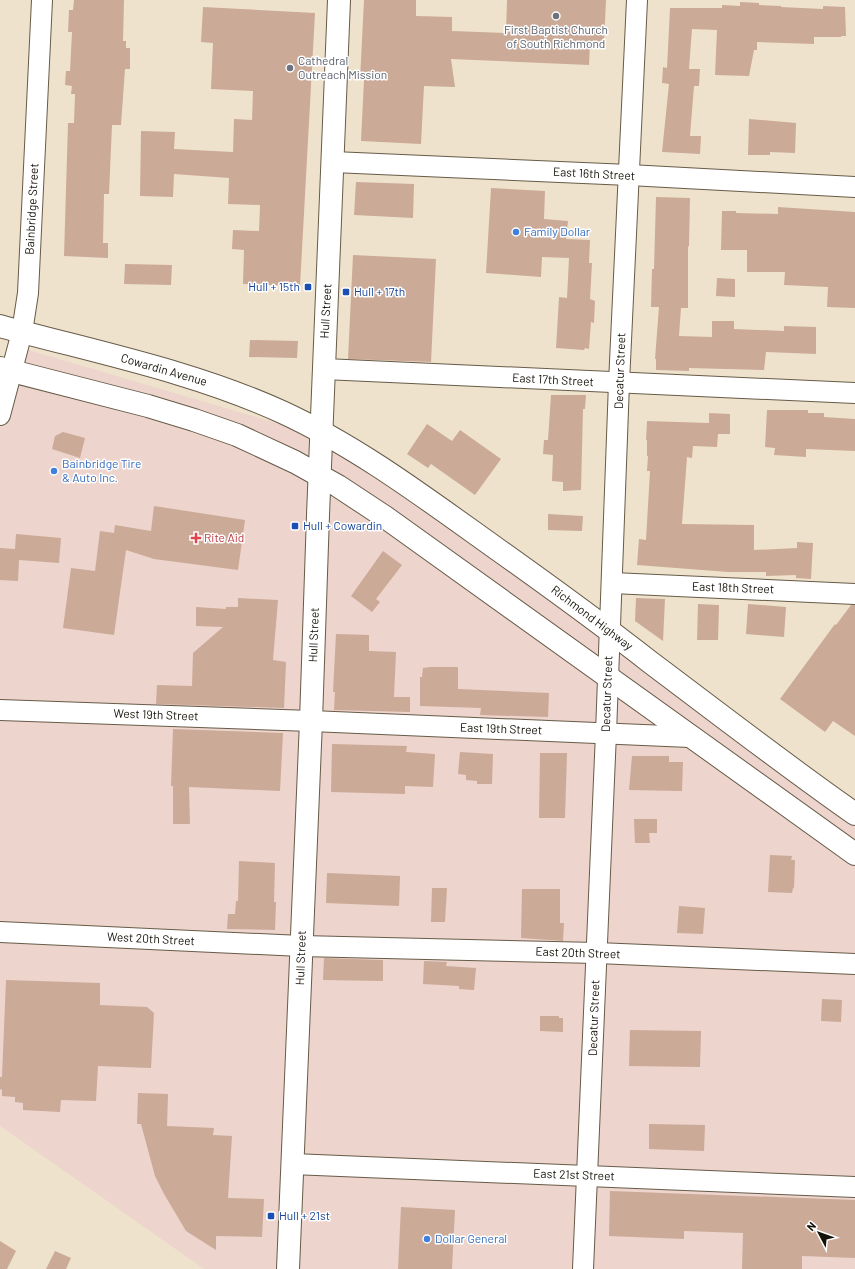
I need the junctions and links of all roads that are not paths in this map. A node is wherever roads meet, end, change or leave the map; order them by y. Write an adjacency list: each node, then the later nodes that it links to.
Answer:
1 (42, 0): 8 (street, Bainbridge Street)
2 (339, 0): 4 (main road, Hull Street)
3 (638, 0): 5 (street, Decatur Street)
4 (333, 162): 5 (street, East 16th Street); 10 (main road, Hull Street)
5 (629, 175): 6 (street, East 16th Street); 11 (street, Decatur Street)
6 (855, 187)
7 (0, 326): 8 (main road, Cowardin Avenue)
8 (22, 332): 9 (street, Bainbridge Street); 14 (main road, Cowardin Avenue)
9 (6, 369): 13 (street, Bainbridge Street); 15 (main road)
10 (324, 369): 11 (street, East 17th Street); 14 (main road, Hull Street)
11 (619, 383): 12 (street, East 17th Street); 16 (street, Decatur Street)
12 (855, 393)
13 (0, 415)
14 (321, 432): 15 (main road, Hull Street); 18 (main road, Richmond Highway)
15 (319, 476): 19 (main road); 21 (main road, Hull Street)
16 (612, 583): 17 (street, East 18th Street); 18 (street, Decatur Street)
17 (855, 594)
18 (609, 631): 19 (street, Decatur Street); 24 (main road, Richmond Highway)
19 (608, 677): 22 (street, Decatur Street); 23 (main road)
20 (0, 710): 21 (street, West 19th Street)
21 (311, 721): 22 (street, East 19th Street); 27 (main road, Hull Street)
22 (606, 733): 23 (street, East 19th Street); 28 (street, Decatur Street)
23 (690, 737): 25 (main road)
24 (855, 814)
25 (855, 854)
26 (0, 932): 27 (street, West 20th Street)
27 (302, 946): 28 (street, East 20th Street); 30 (main road, Hull Street)
28 (597, 954): 29 (street, East 20th Street); 31 (street, Decatur Street)
29 (855, 964)
30 (292, 1164): 31 (street, East 21st Street); 33 (main road, Hull Street)
31 (587, 1176): 32 (street, East 21st Street); 34 (street, Decatur Street)
32 (855, 1187)
33 (288, 1269)
34 (583, 1269)

